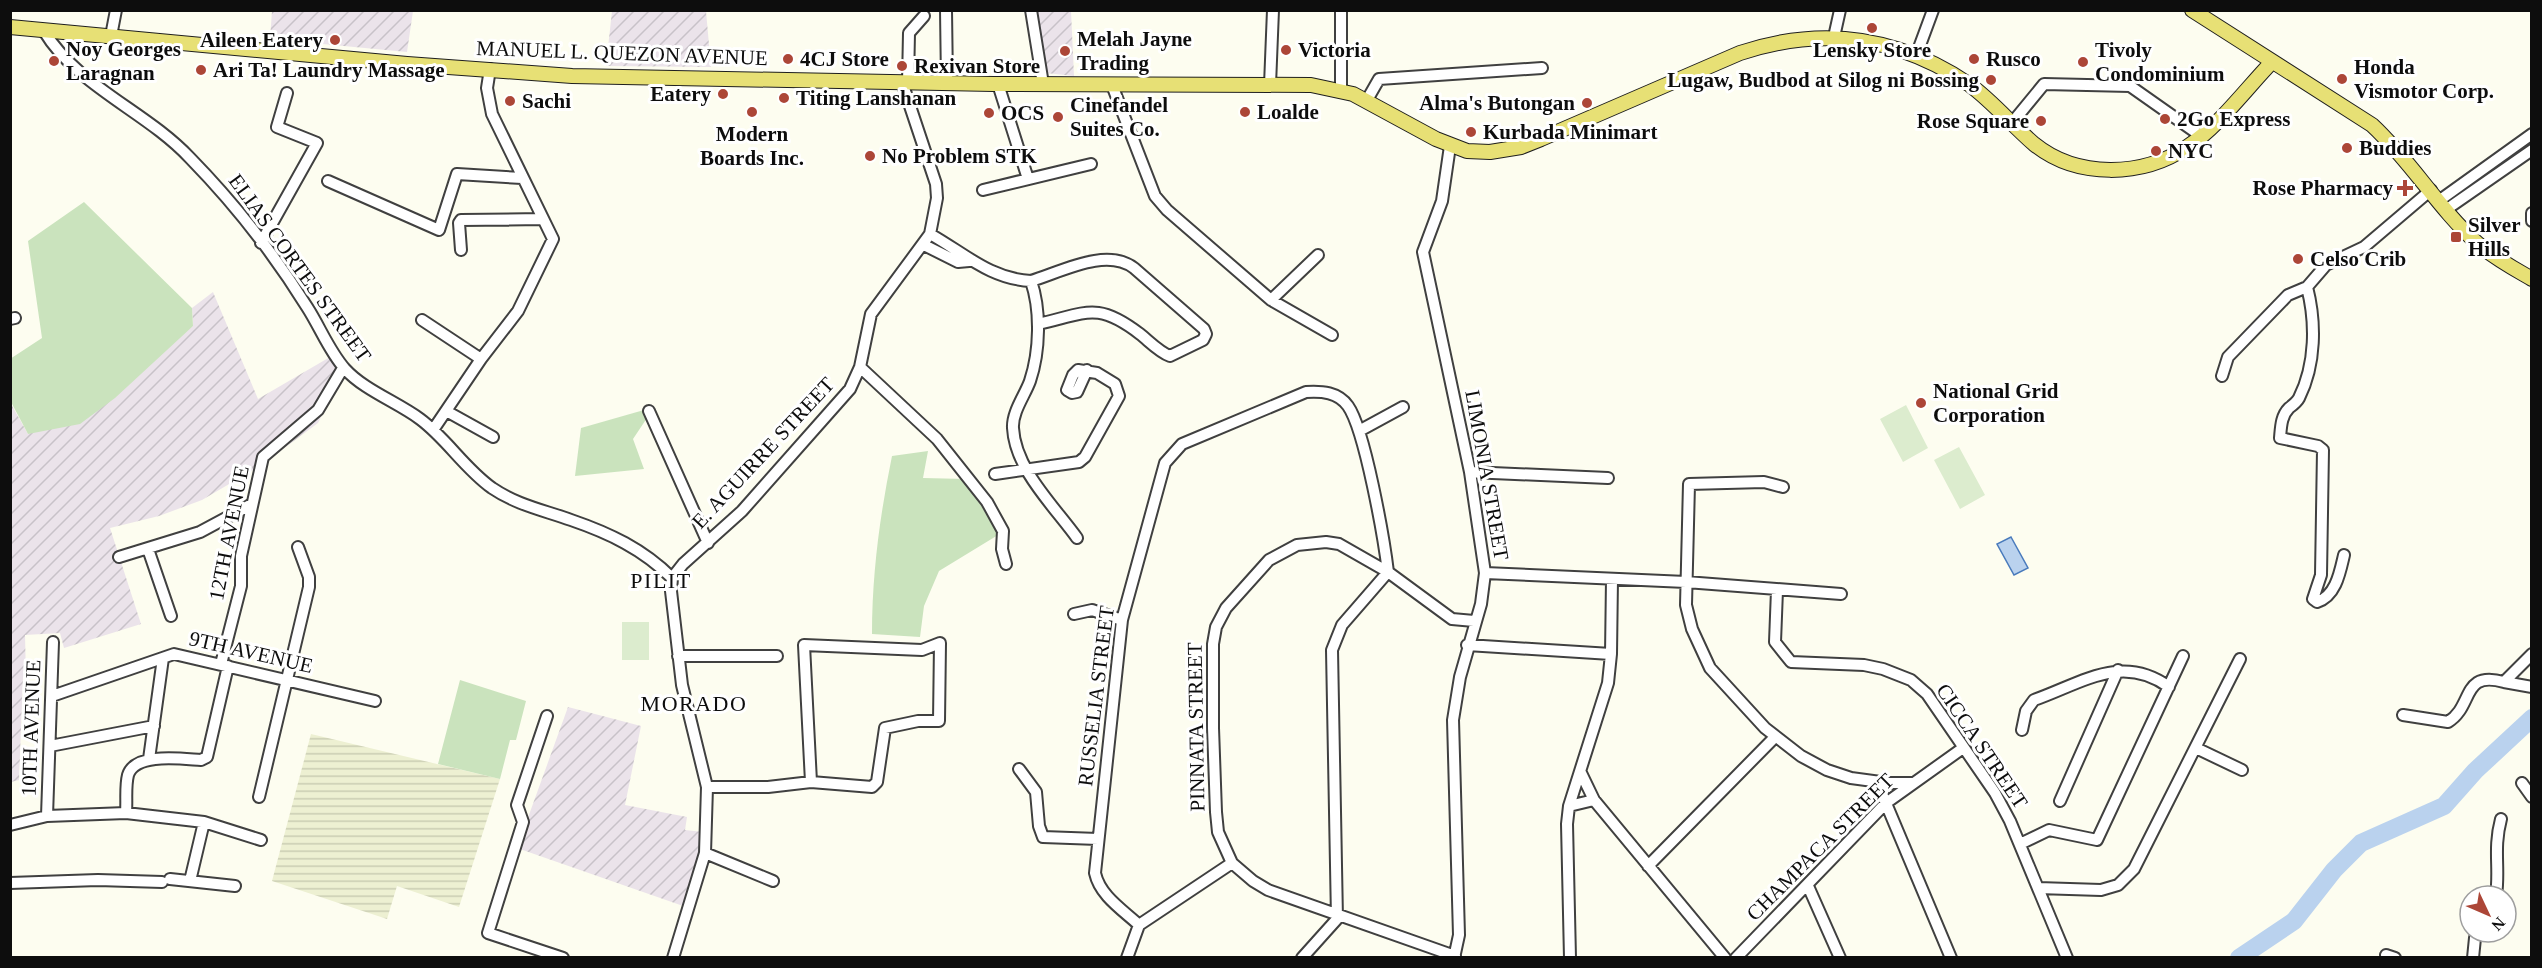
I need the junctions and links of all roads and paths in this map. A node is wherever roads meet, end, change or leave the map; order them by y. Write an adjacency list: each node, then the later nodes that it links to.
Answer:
1 (116, 10): 12 (street)
2 (946, 10): 19 (street)
3 (1031, 10): 21 (street)
4 (1273, 10): 23 (street)
5 (1341, 10): 24 (street)
6 (1840, 10): 13 (street)
7 (1933, 10): 14 (street)
8 (2192, 10): 15 (main road)
9 (924, 16): 18 (street, E. AGUIRRE STREET)
10 (10, 27): 11 (main road, MANUEL L. QUEZON AVENUE)
11 (44, 31): 12 (main road, MANUEL L. QUEZON AVENUE); 43 (street, ELIAS CORTES STREET)
12 (111, 36): 17 (main road, MANUEL L. QUEZON AVENUE)
13 (1834, 37): 14 (main road, MANUEL L. QUEZON AVENUE); 31 (main road, MANUEL L. QUEZON AVENUE)
14 (1916, 56): 27 (main road, MANUEL L. QUEZON AVENUE)
15 (2271, 63): 29 (main road, MANUEL L. QUEZON AVENUE); 38 (main road)
16 (1542, 68): 26 (street)
17 (490, 69): 18 (main road, MANUEL L. QUEZON AVENUE); 34 (street)
18 (905, 82): 19 (main road, MANUEL L. QUEZON AVENUE); 42 (street, E. AGUIRRE STREET)
19 (947, 83): 20 (main road, MANUEL L. QUEZON AVENUE)
20 (998, 84): 21 (main road, MANUEL L. QUEZON AVENUE); 35 (street)
21 (1043, 84): 22 (main road, MANUEL L. QUEZON AVENUE)
22 (1112, 85): 23 (main road, MANUEL L. QUEZON AVENUE); 51 (street)
23 (1270, 85): 24 (main road, MANUEL L. QUEZON AVENUE)
24 (1341, 91): 26 (main road, MANUEL L. QUEZON AVENUE)
25 (287, 93): 43 (street)
26 (1367, 100): 31 (main road, MANUEL L. QUEZON AVENUE)
27 (2012, 123): 29 (main road, MANUEL L. QUEZON AVENUE); 29 (street)
28 (2532, 134): 30 (street)
29 (2201, 136)
30 (2516, 145): 32 (street); 38 (street)
31 (1450, 146): 67 (street, LIMONIA STREET)
32 (2528, 152): 38 (street)
33 (1091, 164): 35 (street)
34 (522, 178): 36 (street); 40 (street)
35 (1028, 179): 37 (street)
36 (328, 181)
37 (983, 190)
38 (2439, 200): 48 (main road); 50 (street)
39 (2532, 213): 41 (street)
40 (543, 219): 45 (street); 55 (street)
41 (2532, 221)
42 (930, 234): 44 (street, E. AGUIRRE STREET); 47 (street)
43 (261, 243): 57 (street, ELIAS CORTES STREET)
44 (924, 244): 47 (street); 56 (street, E. AGUIRRE STREET)
45 (461, 250)
46 (1318, 255): 51 (street)
47 (969, 261): 49 (street)
48 (2532, 279)
49 (1031, 281): 53 (street); 53 (street)
50 (2307, 287): 59 (street); 76 (street)
51 (1271, 300): 54 (street)
52 (422, 320): 55 (street)
53 (1038, 324): 66 (street)
54 (1332, 335)
55 (481, 359): 62 (street)
56 (860, 366): 73 (street, E. AGUIRRE STREET); 78 (street)
57 (344, 368): 63 (street, ELIAS CORTES STREET); 71 (street, 12TH AVENUE)
58 (1087, 370): 66 (street)
59 (2222, 376)
60 (1403, 406): 64 (street)
61 (649, 411): 73 (street)
62 (448, 412): 63 (street); 65 (street)
63 (433, 430): 81 (street, ELIAS CORTES STREET)
64 (1359, 431): 79 (street, RUSSELIA STREET); 88 (street, RUSSELIA STREET)
65 (493, 437)
66 (1026, 469): 68 (street); 72 (street)
67 (1470, 472): 69 (street); 80 (street, LIMONIA STREET)
68 (995, 474)
69 (1608, 478)
70 (1783, 488): 83 (street)
71 (252, 504): 75 (street); 99 (street, 12TH AVENUE)
72 (1077, 538)
73 (708, 543): 81 (street, E. AGUIRRE STREET)
74 (298, 547): 101 (street)
75 (148, 549): 77 (street); 87 (street)
76 (2344, 555)
77 (118, 557)
78 (1006, 564)
79 (1388, 572): 89 (street, PINNATA STREET); 139 (street, PINNATA STREET); 148 (street)
80 (1485, 573): 82 (street); 89 (street, LIMONIA STREET)
81 (672, 578): 94 (street)
82 (1612, 579): 83 (street); 92 (street)
83 (1686, 582): 84 (street); 111 (street)
84 (1777, 590): 85 (street); 113 (street, CICCA STREET)
85 (1841, 594)
86 (1074, 614): 88 (street)
87 (171, 616)
88 (1122, 620): 135 (street, RUSSELIA STREET)
89 (1474, 621): 91 (street, LIMONIA STREET)
90 (53, 642): 105 (street, 10TH AVENUE)
91 (1467, 645): 92 (street); 154 (street, LIMONIA STREET)
92 (1611, 654): 118 (street)
93 (2532, 654): 102 (street)
94 (678, 656): 95 (street); 123 (street)
95 (777, 656)
96 (2182, 656): 103 (street)
97 (164, 658): 99 (street, 9TH AVENUE); 105 (street, 9TH AVENUE); 109 (street)
98 (2240, 659): 114 (street)
99 (225, 665): 101 (street, 9TH AVENUE); 115 (street, 12TH AVENUE)
100 (2118, 669): 103 (street); 110 (street); 127 (street)
101 (288, 679): 106 (street, 9TH AVENUE); 124 (street)
102 (2504, 682): 104 (street); 107 (street)
103 (2169, 687): 137 (street)
104 (2532, 687)
105 (52, 696): 112 (street, 10TH AVENUE)
106 (375, 701)
107 (2403, 715)
108 (547, 716): 150 (street)
109 (154, 726): 112 (street); 115 (street)
110 (2022, 730)
111 (1774, 737): 120 (street); 140 (street)
112 (50, 746): 131 (street, 10TH AVENUE)
113 (1963, 748): 121 (street, CHAMPACA STREET); 137 (street, CICCA STREET)
114 (2196, 748): 117 (street); 147 (street)
115 (149, 759): 130 (street)
116 (1019, 769): 135 (street)
117 (2242, 770)
118 (1581, 773): 126 (street); 129 (street)
119 (811, 782): 119 (street); 123 (street)
120 (1877, 782): 121 (street); 128 (street)
121 (1912, 783): 128 (street, CHAMPACA STREET)
122 (2522, 783): 125 (street)
123 (707, 787): 138 (street)
124 (259, 797)
125 (2532, 797)
126 (1594, 800): 129 (street); 140 (street)
127 (2060, 801)
128 (1886, 803): 146 (street, CHAMPACA STREET); 159 (street)
129 (1569, 806): 155 (street)
130 (126, 813): 131 (street); 133 (street)
131 (47, 816): 134 (street)
132 (2501, 819): 144 (street)
133 (204, 822): 136 (street); 141 (street)
134 (10, 825)
135 (1098, 839): 149 (street, RUSSELIA STREET)
136 (261, 840)
137 (2020, 844): 147 (street, CICCA STREET)
138 (705, 853): 142 (street); 151 (street)
139 (1232, 863): 148 (street, PINNATA STREET); 149 (street)
140 (1648, 866): 156 (street)
141 (190, 881): 143 (street); 145 (street)
142 (773, 881)
143 (10, 883)
144 (2498, 884)
145 (235, 886)
146 (1808, 886): 157 (street, CHAMPACA STREET); 158 (street)
147 (2038, 888): 160 (street, CICCA STREET)
148 (1337, 913): 153 (street); 154 (street, PINNATA STREET)
149 (1139, 925): 152 (street)
150 (563, 957)
151 (673, 957)
152 (1127, 957)
153 (1302, 957)
154 (1454, 957)
155 (1570, 957)
156 (1725, 957)
157 (1736, 957)
158 (1839, 957)
159 (1951, 957)
160 (2067, 957)

